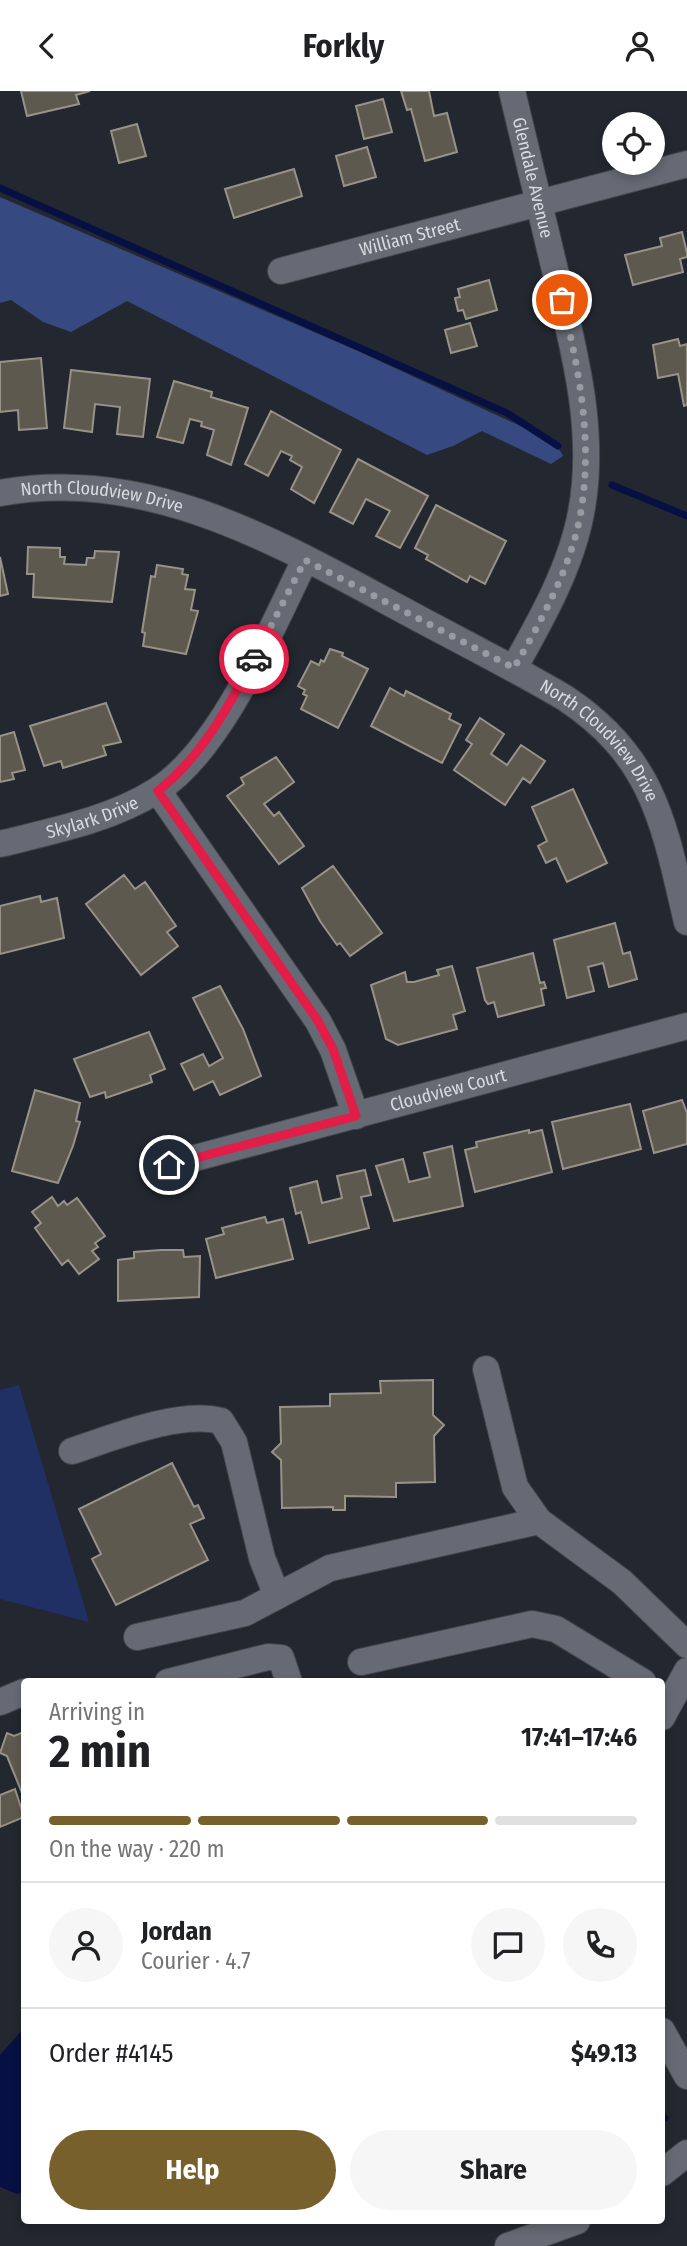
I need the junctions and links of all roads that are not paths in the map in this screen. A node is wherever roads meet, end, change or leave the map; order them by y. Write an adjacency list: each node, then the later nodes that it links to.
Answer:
1 (512, 91): 3 (street, Glendale Avenue)
2 (687, 164): 3 (street, William Street)
3 (538, 201): 4 (street, William Street); 7 (street, Glendale Avenue)
4 (281, 271)
5 (0, 493): 6 (street, North Cloudview Drive)
6 (305, 560): 7 (street, North Cloudview Drive); 8 (street, Skylark Drive)
7 (514, 668): 10 (street, North Cloudview Drive)
8 (158, 791): 9 (street, Skylark Drive); 12 (street)
9 (0, 844)
10 (687, 922)
11 (687, 1026): 12 (street, Cloudview Court)
12 (356, 1116): 13 (street, Cloudview Court)
13 (169, 1165)
14 (486, 1369): 16 (street)
15 (72, 1451): 17 (street)
16 (539, 1521): 17 (street); 19 (street)
17 (277, 1596): 18 (street)
18 (137, 1637)
19 (687, 1645)
20 (361, 1663): 25 (street)
21 (687, 1671): 28 (street)
22 (221, 1676): 23 (street); 24 (street)
23 (203, 1678)
24 (288, 1678)
25 (636, 1678)
26 (21, 1693): 27 (street)
27 (0, 1702)
28 (665, 1703)
29 (665, 2036): 30 (street)
30 (687, 2076)
31 (687, 2153): 32 (street)
32 (665, 2171)
33 (570, 2224): 34 (street)
34 (517, 2245)

